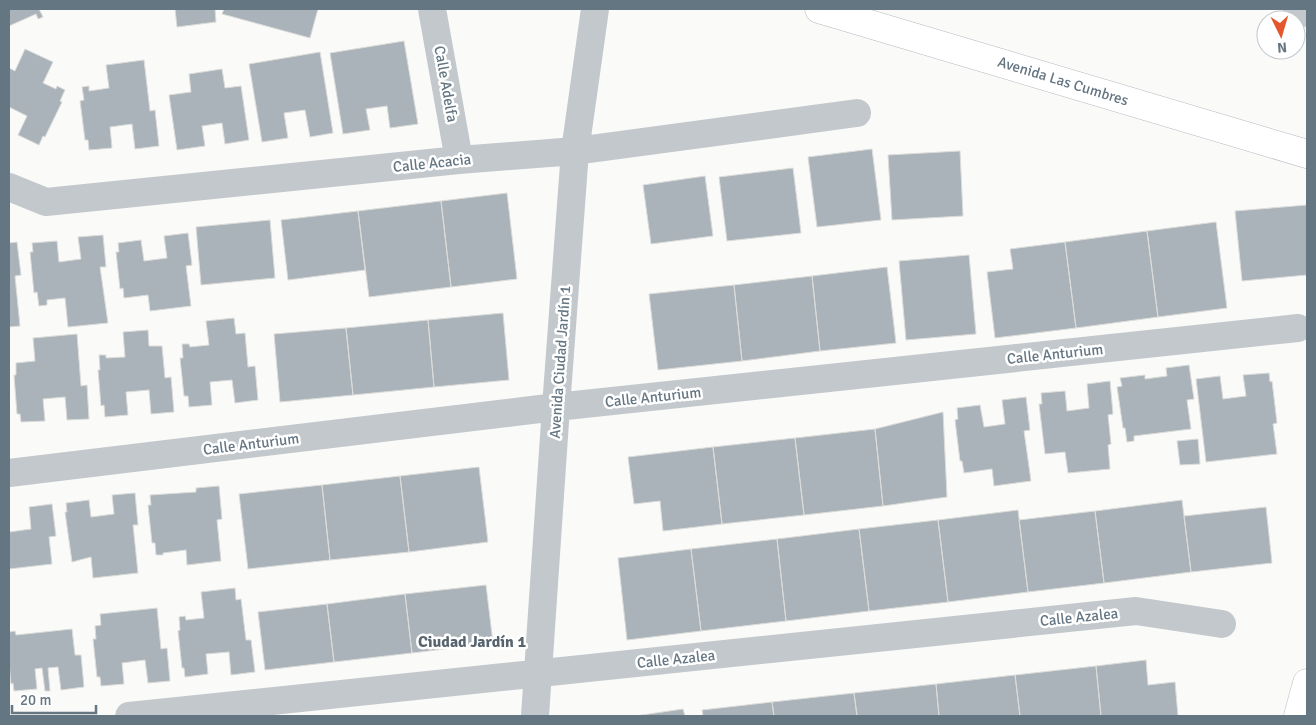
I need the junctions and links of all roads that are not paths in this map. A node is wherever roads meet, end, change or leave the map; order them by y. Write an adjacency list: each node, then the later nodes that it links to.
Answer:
1 (432, 9): 9 (street, Calle Adelfa)
2 (595, 9): 7 (street, Avenida Ciudad Jardín 1)
3 (819, 9): 8 (street, Avenida Las Cumbres)
4 (1297, 9): 5 (street)
5 (1307, 13)
6 (857, 113): 7 (street, Calle Acacia)
7 (575, 151): 9 (street, Calle Acacia); 12 (street, Avenida Ciudad Jardín 1)
8 (1307, 154)
9 (459, 160): 10 (street, Calle Acacia)
10 (9, 187)
11 (1298, 328): 12 (street, Calle Anturium)
12 (556, 407): 13 (street, Calle Anturium); 15 (street, Avenida Ciudad Jardín 1)
13 (9, 474)
14 (1222, 624): 15 (street, Calle Azalea)
15 (538, 674): 17 (street, Calle Azalea); 18 (street, Avenida Ciudad Jardín 1)
16 (1307, 683): 19 (street)
17 (129, 716)
18 (535, 716)
19 (1298, 716)

